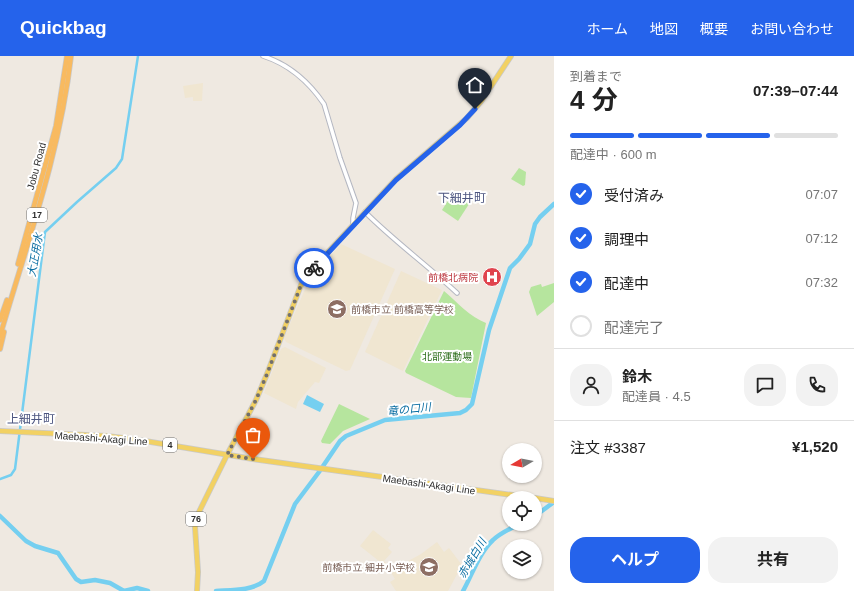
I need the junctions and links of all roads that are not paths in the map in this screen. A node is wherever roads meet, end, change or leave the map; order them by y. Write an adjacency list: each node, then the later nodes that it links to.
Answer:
1 (67, 56): 9 (highway, Jobu Road / 17)
2 (71, 56): 9 (highway, Jobu Road / 17)
3 (263, 56): 5 (street)
4 (511, 56): 6 (main road, 76)
5 (269, 57): 7 (street)
6 (365, 212): 7 (main road, 76); 8 (street)
7 (353, 226): 15 (main road, 76)
8 (457, 293)
9 (9, 300): 10 (highway, 17); 11 (highway, Jobu Road / 17); 12 (highway, 17); 13 (highway, 17)
10 (0, 320)
11 (0, 325)
12 (0, 336)
13 (0, 349)
14 (0, 431): 15 (main road, Maebashi-Akagi Line / 4)
15 (227, 455): 16 (main road, Maebashi-Akagi Line / 4); 19 (main road, 76)
16 (502, 494)
17 (542, 499): 18 (main road, Maebashi-Akagi Line / 4)
18 (554, 501)
19 (197, 591)

